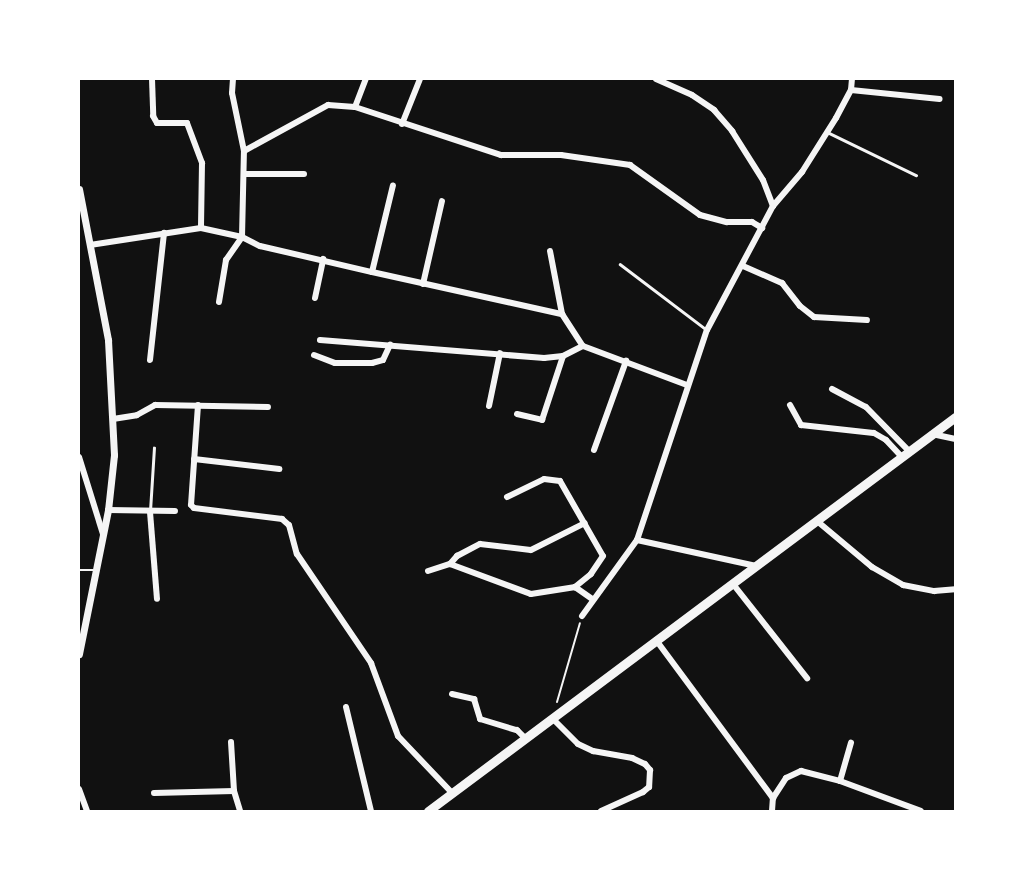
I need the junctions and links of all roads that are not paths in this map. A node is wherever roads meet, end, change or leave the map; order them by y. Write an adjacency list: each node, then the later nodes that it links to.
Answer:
1 (152, 79): 21 (street)
2 (233, 79): 12 (street)
3 (366, 79): 9 (street)
4 (419, 79): 10 (street)
5 (656, 79): 19 (street)
6 (852, 79): 7 (street)
7 (851, 90): 8 (street); 11 (street)
8 (940, 99)
9 (355, 107): 10 (street); 12 (street)
10 (402, 124): 20 (street)
11 (827, 132): 15 (lane); 19 (street)
12 (244, 151): 13 (street)
13 (244, 174): 14 (street); 23 (street)
14 (304, 174)
15 (916, 175)
16 (393, 185): 29 (street)
17 (79, 192): 24 (street)
18 (442, 201): 30 (street)
19 (773, 206): 20 (street)
20 (762, 228): 28 (street)
21 (201, 229): 22 (street); 23 (street)
22 (164, 233): 24 (street); 42 (street)
23 (242, 237): 26 (street); 32 (street)
24 (90, 245): 52 (street)
25 (551, 251): 33 (street)
26 (323, 259): 29 (street); 31 (street)
27 (620, 264): 35 (lane)
28 (743, 265): 34 (street); 35 (street)
29 (372, 272): 30 (street)
30 (423, 284): 33 (street)
31 (315, 298)
32 (219, 302)
33 (562, 314): 38 (street)
34 (867, 320)
35 (707, 330): 44 (street)
36 (320, 340): 37 (street)
37 (390, 345): 39 (street); 40 (street)
38 (583, 346): 41 (street); 43 (street)
39 (500, 353): 41 (street); 48 (street)
40 (314, 355)
41 (563, 356): 50 (street)
42 (150, 360)
43 (626, 361): 44 (street); 56 (street)
44 (687, 385): 68 (street)
45 (832, 389): 57 (street)
46 (198, 405): 49 (street); 52 (street); 59 (street)
47 (790, 405): 57 (street)
48 (489, 406)
49 (268, 407)
50 (517, 414)
51 (955, 417): 53 (main road)
52 (113, 419): 62 (street)
53 (932, 434): 54 (street); 57 (main road)
54 (955, 439)
55 (154, 448): 64 (lane)
56 (594, 450)
57 (906, 454): 65 (main road)
58 (79, 457): 67 (street)
59 (194, 459): 60 (street); 93 (street)
60 (279, 469)
61 (507, 497): 66 (street)
62 (108, 510): 64 (street); 67 (street)
63 (175, 511): 64 (street)
64 (150, 512): 77 (street)
65 (817, 521): 70 (main road); 76 (street)
66 (586, 523): 69 (street); 75 (street)
67 (103, 534): 72 (street)
68 (637, 540): 70 (street); 78 (street)
69 (450, 564): 73 (street); 75 (street)
70 (756, 566): 74 (main road)
71 (79, 570): 72 (lane)
72 (97, 570): 81 (street)
73 (428, 571)
74 (733, 584): 80 (main road); 82 (street)
75 (575, 587): 78 (street)
76 (955, 589)
77 (157, 599)
78 (592, 599): 79 (street)
79 (582, 616)
80 (656, 640): 85 (main road); 94 (street)
81 (79, 654)
82 (807, 678)
83 (453, 694): 86 (street)
84 (346, 707): 97 (street)
85 (553, 719): 86 (main road); 99 (street)
86 (524, 737): 93 (main road)
87 (231, 742): 91 (street)
88 (851, 743): 89 (street)
89 (840, 782): 94 (street); 101 (street)
90 (79, 789): 95 (street)
91 (234, 791): 92 (street); 96 (street)
92 (154, 793)
93 (452, 793): 98 (main road)
94 (773, 799): 100 (street)
95 (87, 811)
96 (240, 811)
97 (371, 811)
98 (428, 811)
99 (601, 811)
100 (772, 811)
101 (921, 811)

